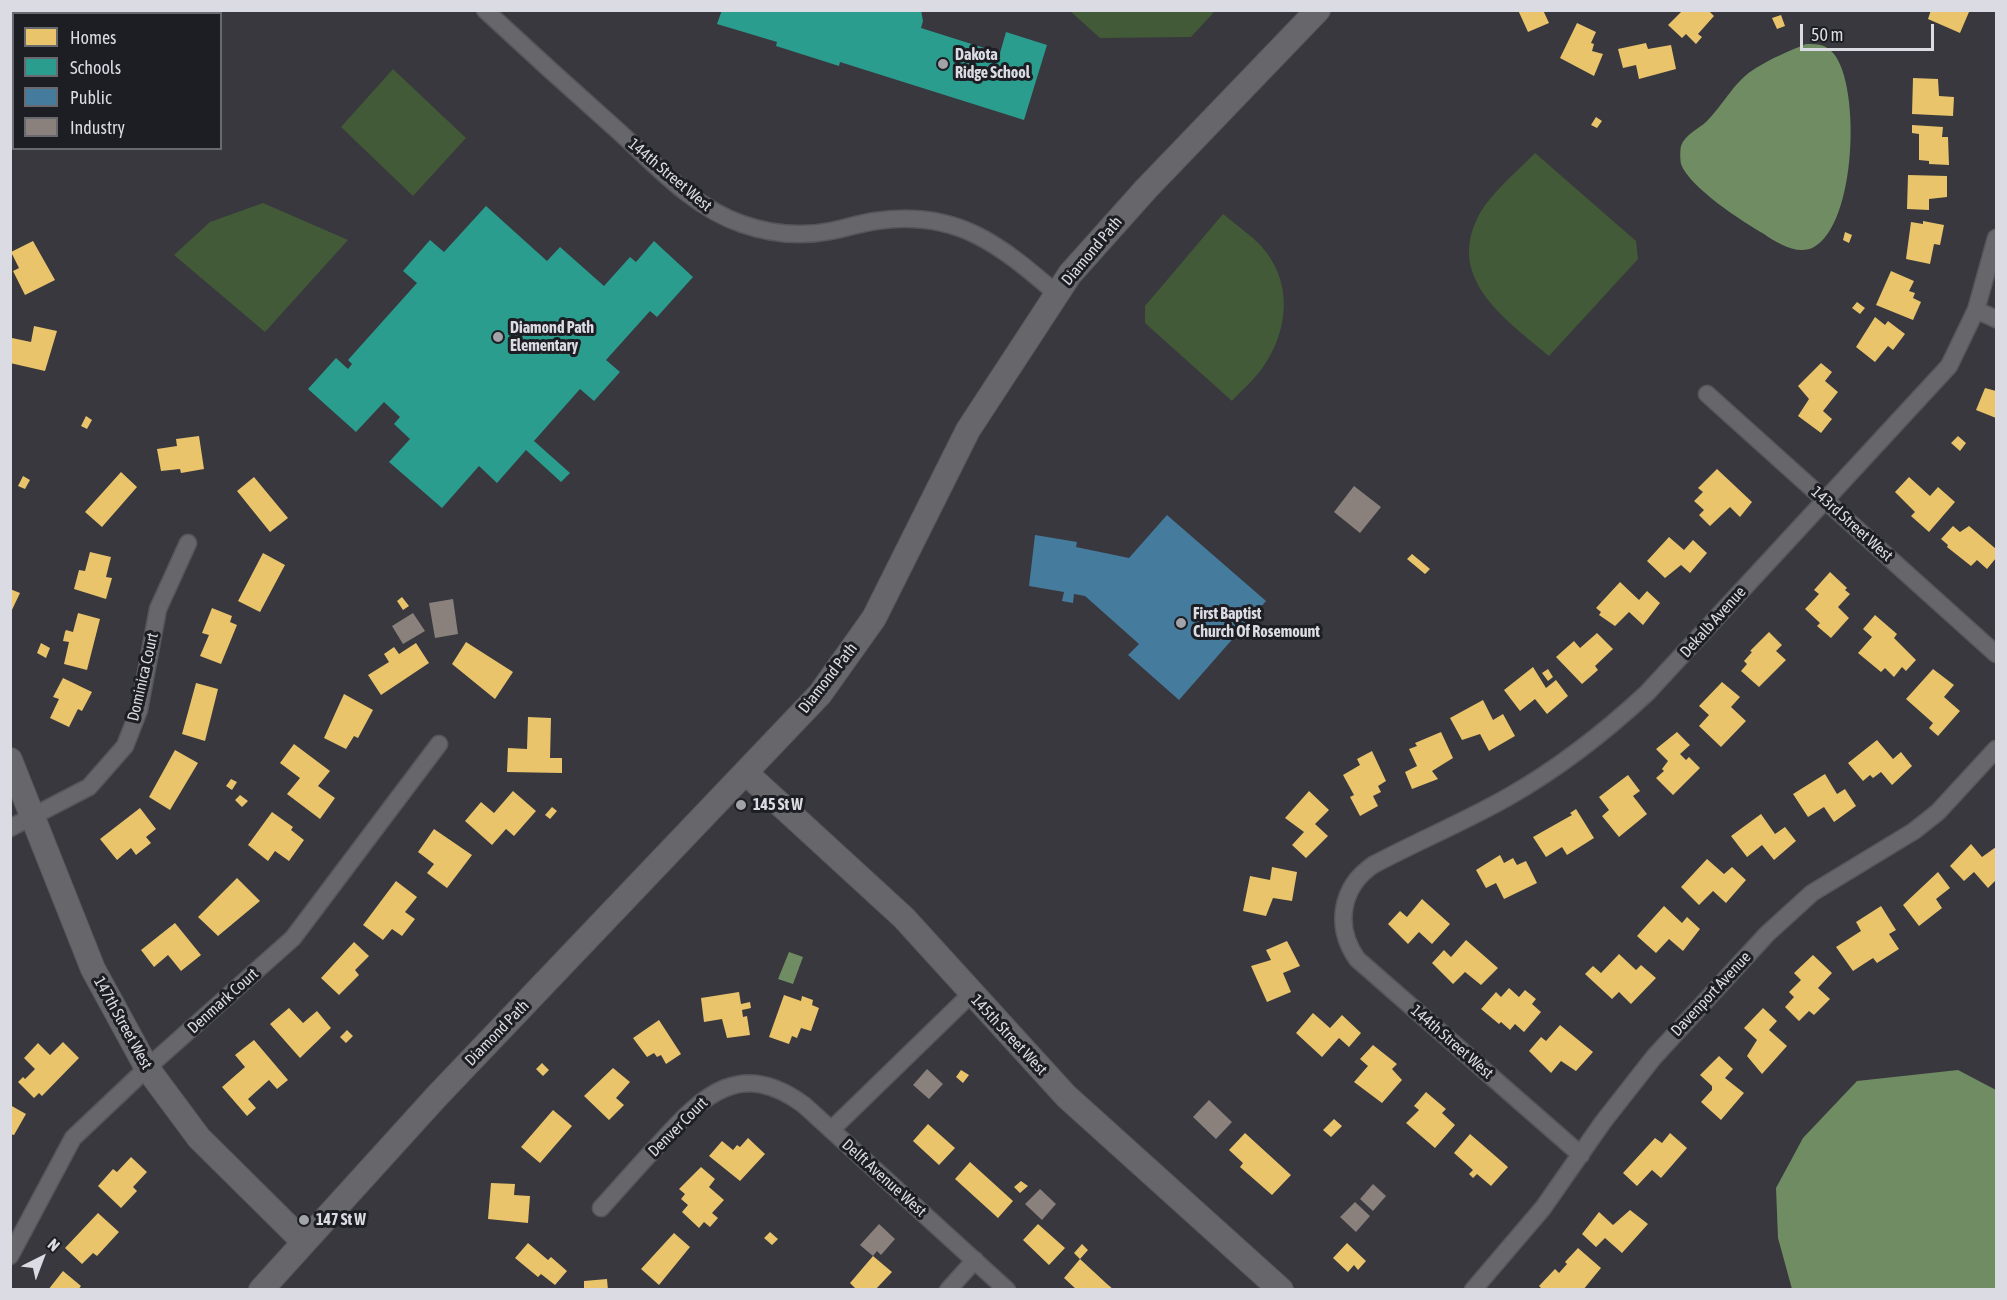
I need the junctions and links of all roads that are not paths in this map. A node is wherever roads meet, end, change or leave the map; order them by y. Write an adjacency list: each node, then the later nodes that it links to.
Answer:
1 (485, 10): 4 (street, 144th Street West)
2 (1318, 10): 4 (street, Diamond Path)
3 (1996, 238): 5 (street, Dekalb Avenue)
4 (1057, 294): 14 (street, Diamond Path)
5 (1976, 310): 6 (street); 8 (street, Dekalb Avenue)
6 (1996, 319)
7 (1707, 394): 8 (street, 143rd Street West)
8 (1826, 500): 10 (street, 143rd Street West); 17 (street, Dekalb Avenue)
9 (189, 543): 15 (street, Dominica Court)
10 (1996, 654)
11 (439, 744): 19 (street, Denmark Court)
12 (1996, 749): 21 (street, Davenport Avenue)
13 (10, 760): 15 (street, 147th Street West)
14 (746, 772): 18 (street, 145th Street West); 23 (street, Diamond Path)
15 (34, 816): 16 (street, Dominica Court); 19 (street, 147th Street West)
16 (10, 828)
17 (1343, 918): 21 (street, 144th Street West)
18 (971, 994): 20 (street, Delft Avenue West); 29 (street, 145th Street West)
19 (147, 1068): 23 (street, 147th Street West); 24 (street, Denmark Court)
20 (831, 1130): 22 (street, Denver Court); 25 (street, Delft Avenue West)
21 (1581, 1155): 30 (street, Davenport Avenue)
22 (601, 1208)
23 (304, 1242): 26 (street, Diamond Path)
24 (10, 1256)
25 (975, 1260): 27 (street); 28 (street, Delft Avenue West)
26 (261, 1290)
27 (948, 1290)
28 (1007, 1290)
29 (1281, 1290)
30 (1473, 1290)

